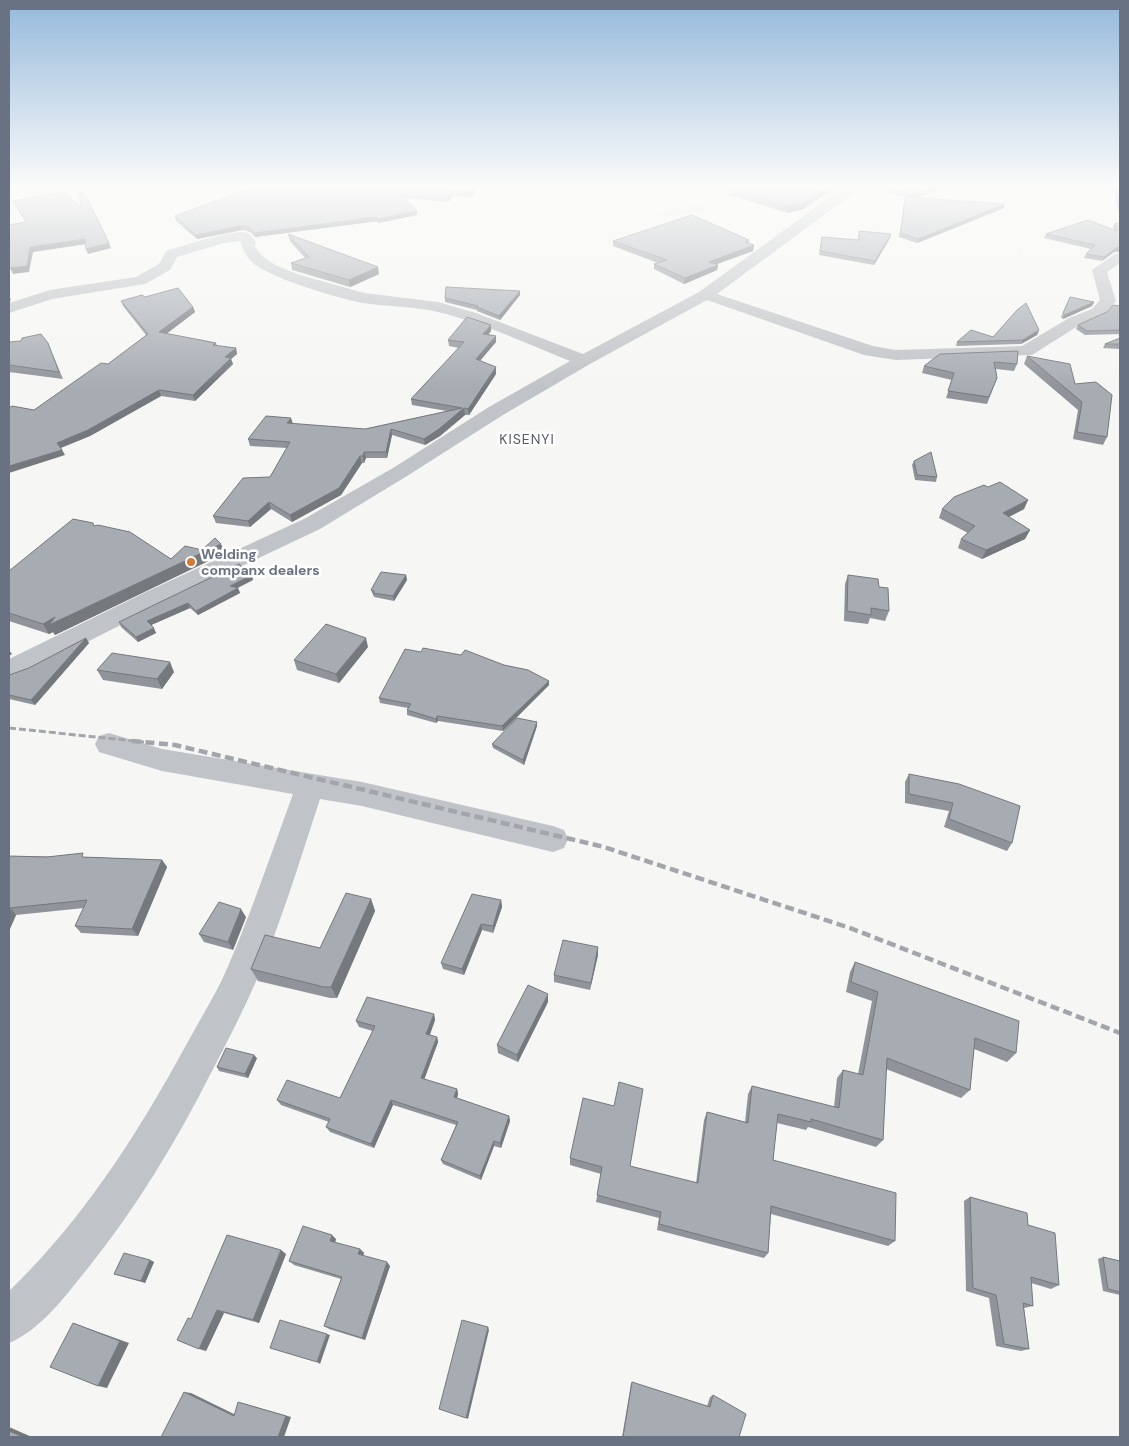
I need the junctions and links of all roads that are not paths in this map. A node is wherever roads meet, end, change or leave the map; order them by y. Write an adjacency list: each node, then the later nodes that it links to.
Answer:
1 (171, 254): 6 (street)
2 (254, 254): 7 (street)
3 (760, 254): 5 (street)
4 (1120, 257): 5 (street)
5 (705, 295): 7 (street)
6 (9, 308)
7 (584, 360): 8 (street)
8 (9, 670)
9 (109, 744): 10 (street)
10 (310, 786): 11 (street); 12 (street)
11 (552, 839)
12 (9, 1321)

